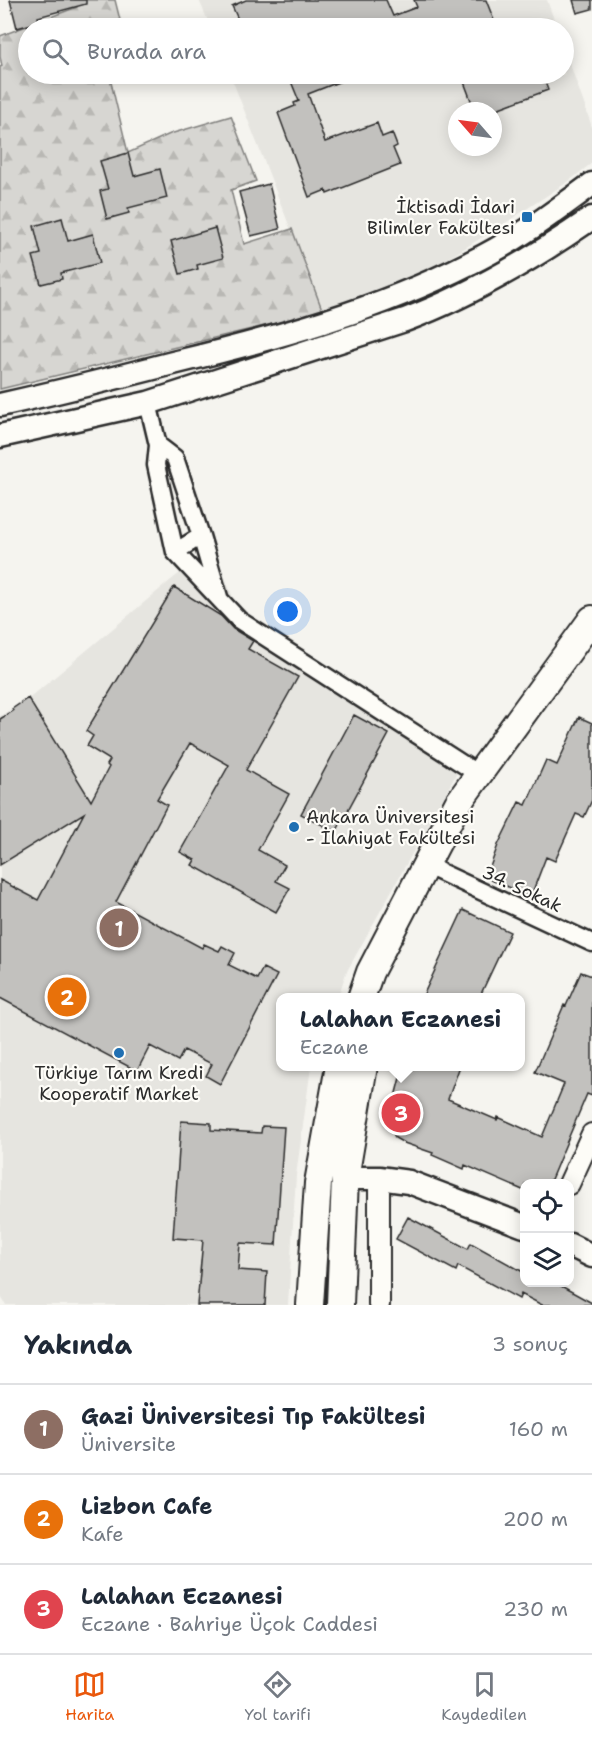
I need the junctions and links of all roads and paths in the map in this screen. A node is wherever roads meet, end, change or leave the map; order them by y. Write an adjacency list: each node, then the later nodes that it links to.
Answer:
1 (592, 184): 4 (main road)
2 (592, 218): 3 (main road)
3 (148, 403): 5 (main road); 6 (street)
4 (0, 405)
5 (0, 436)
6 (158, 444): 7 (street); 8 (street)
7 (201, 536): 8 (street); 9 (street)
8 (175, 552): 9 (street)
9 (219, 599): 12 (street)
10 (592, 619): 12 (main road)
11 (592, 647): 13 (main road)
12 (478, 774): 15 (main road)
13 (436, 870): 14 (street, 34. Sokak); 16 (main road)
14 (592, 943)
15 (364, 993)
16 (376, 993)
17 (338, 1071): 23 (main road)
18 (363, 1071): 20 (main road)
19 (592, 1134): 22 (street)
20 (345, 1178): 21 (main road); 23 (main road); 28 (main road)
21 (380, 1178): 24 (main road); 29 (street)
22 (572, 1179)
23 (319, 1184): 27 (main road)
24 (520, 1224)
25 (574, 1247): 26 (main road)
26 (592, 1256)
27 (310, 1305)
28 (340, 1305)
29 (379, 1305)

